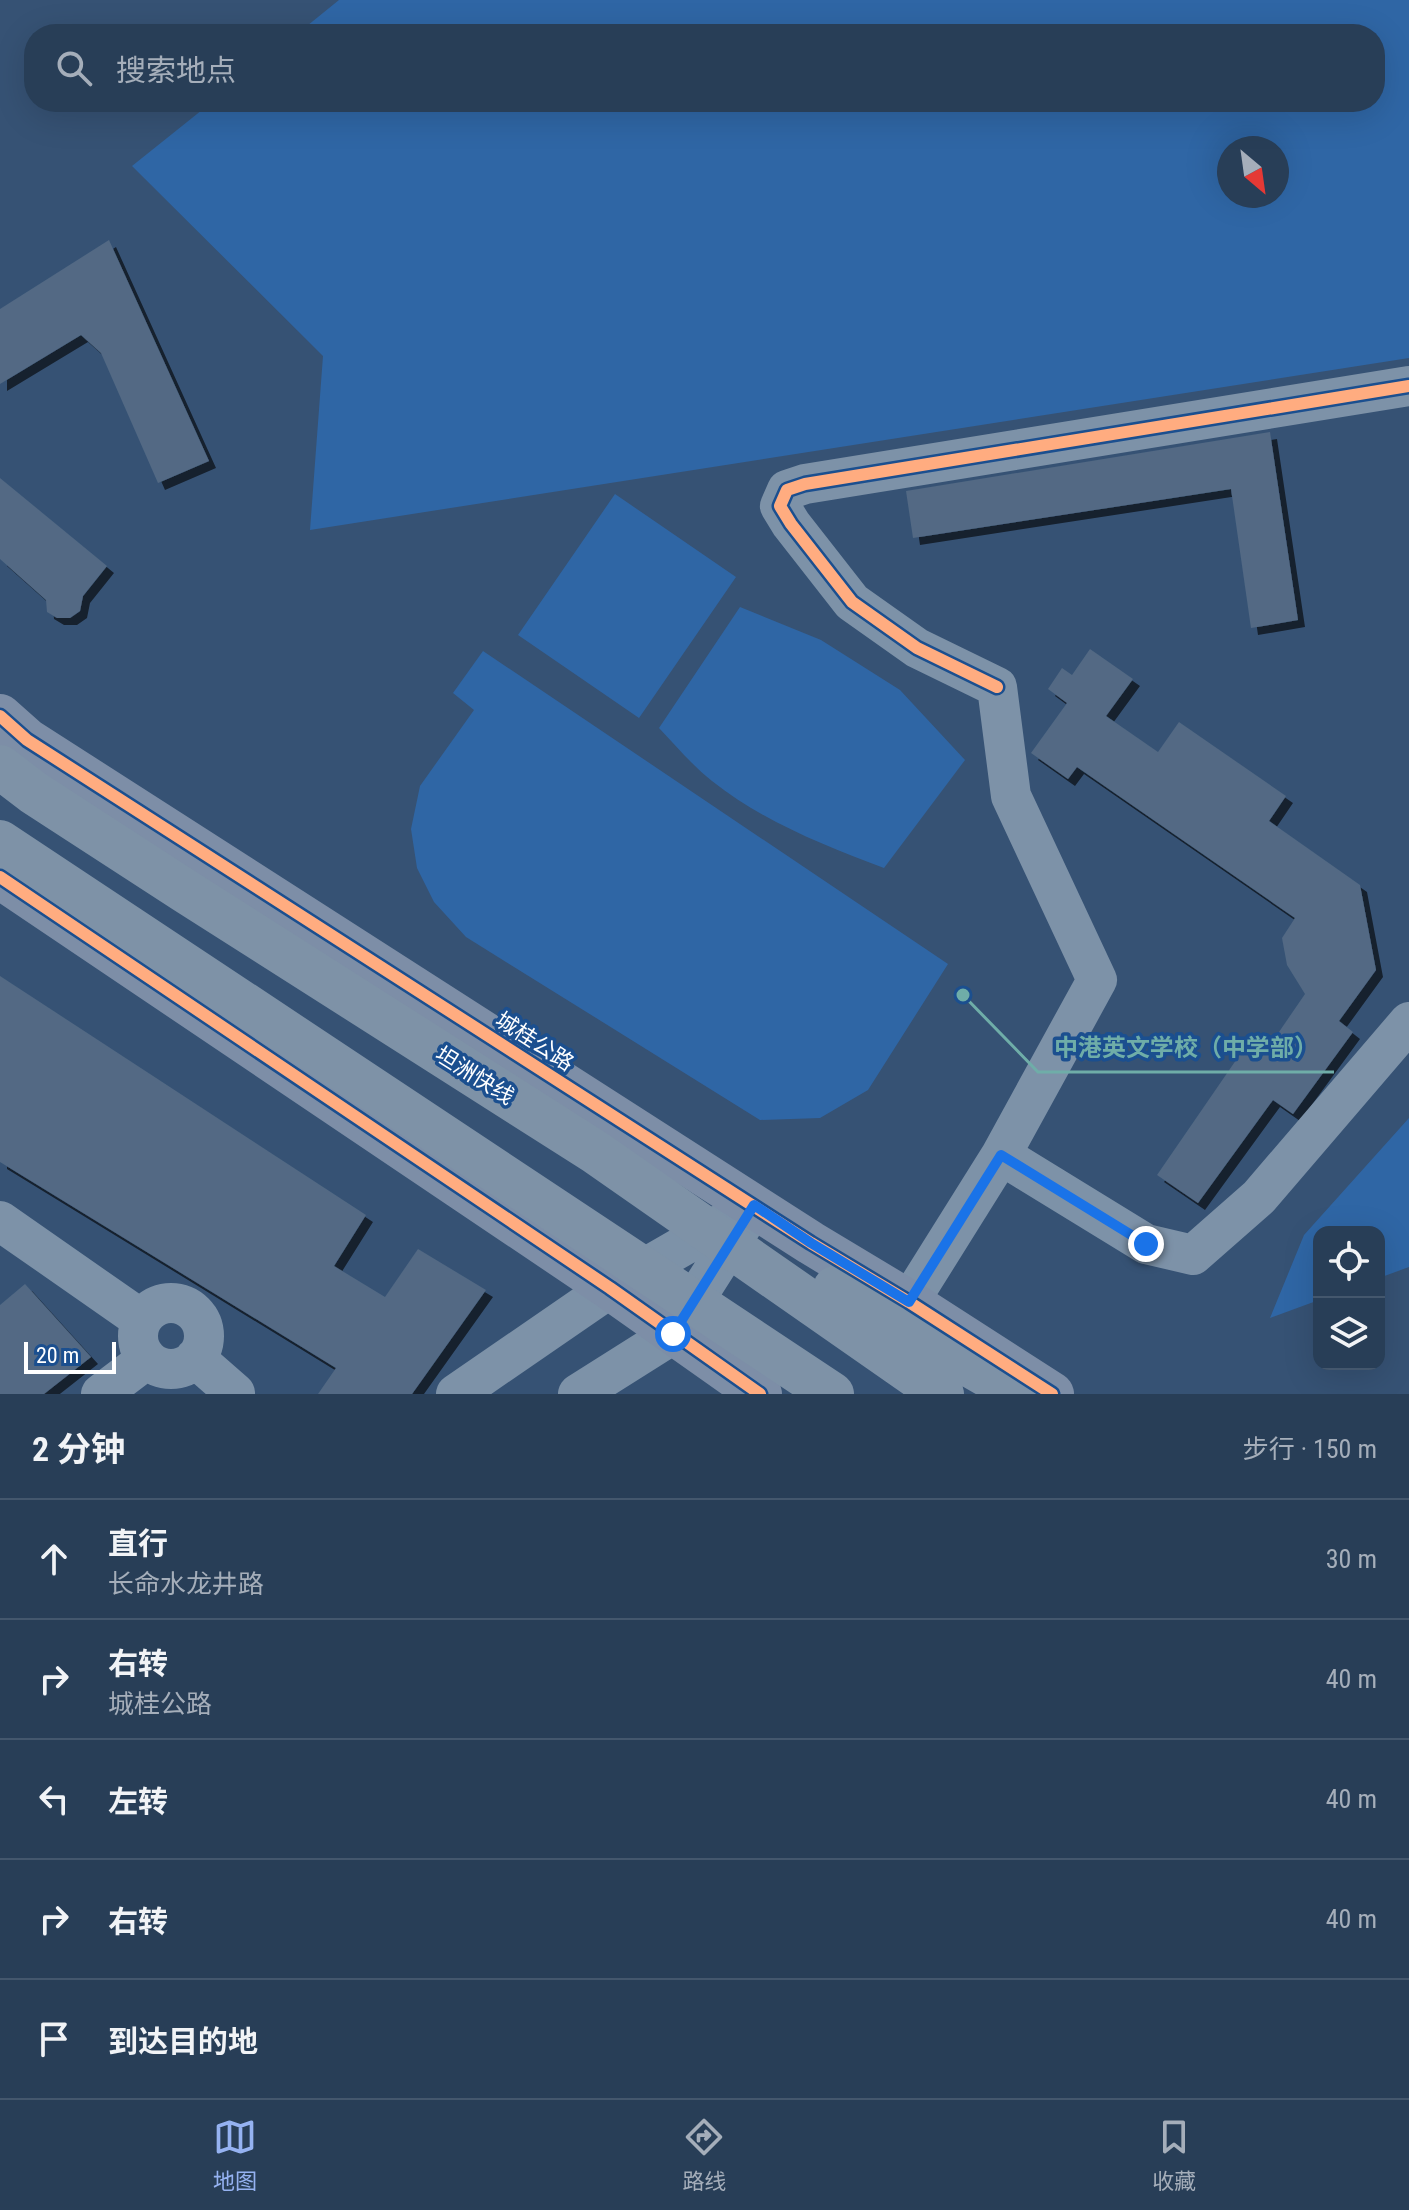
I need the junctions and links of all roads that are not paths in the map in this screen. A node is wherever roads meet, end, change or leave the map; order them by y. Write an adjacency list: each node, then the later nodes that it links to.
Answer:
1 (1409, 386): 8 (street)
2 (0, 716): 10 (main road, 城桂公路)
3 (0, 767): 9 (highway, 坦洲快线)
4 (0, 842): 6 (highway)
5 (0, 877): 12 (main road)
6 (259, 1015): 23 (highway); 24 (highway)
7 (1409, 1022): 8 (street)
8 (1001, 1155): 13 (street)
9 (643, 1185): 25 (highway, 坦洲快线); 26 (highway)
10 (754, 1205): 12 (street); 13 (main road, 城桂公路); 15 (street)
11 (0, 1221): 14 (street)
12 (610, 1288): 15 (main road); 20 (street)
13 (909, 1302): 27 (main road, 城桂公路)
14 (142, 1320): 16 (street); 17 (street)
15 (673, 1334): 21 (street); 22 (main road)
16 (195, 1358): 17 (street); 18 (street)
17 (147, 1359): 19 (street)
18 (235, 1393)
19 (101, 1394)
20 (456, 1394)
21 (578, 1394)
22 (760, 1394)
23 (790, 1394)
24 (832, 1394)
25 (942, 1394)
26 (1020, 1394)
27 (1052, 1394)

